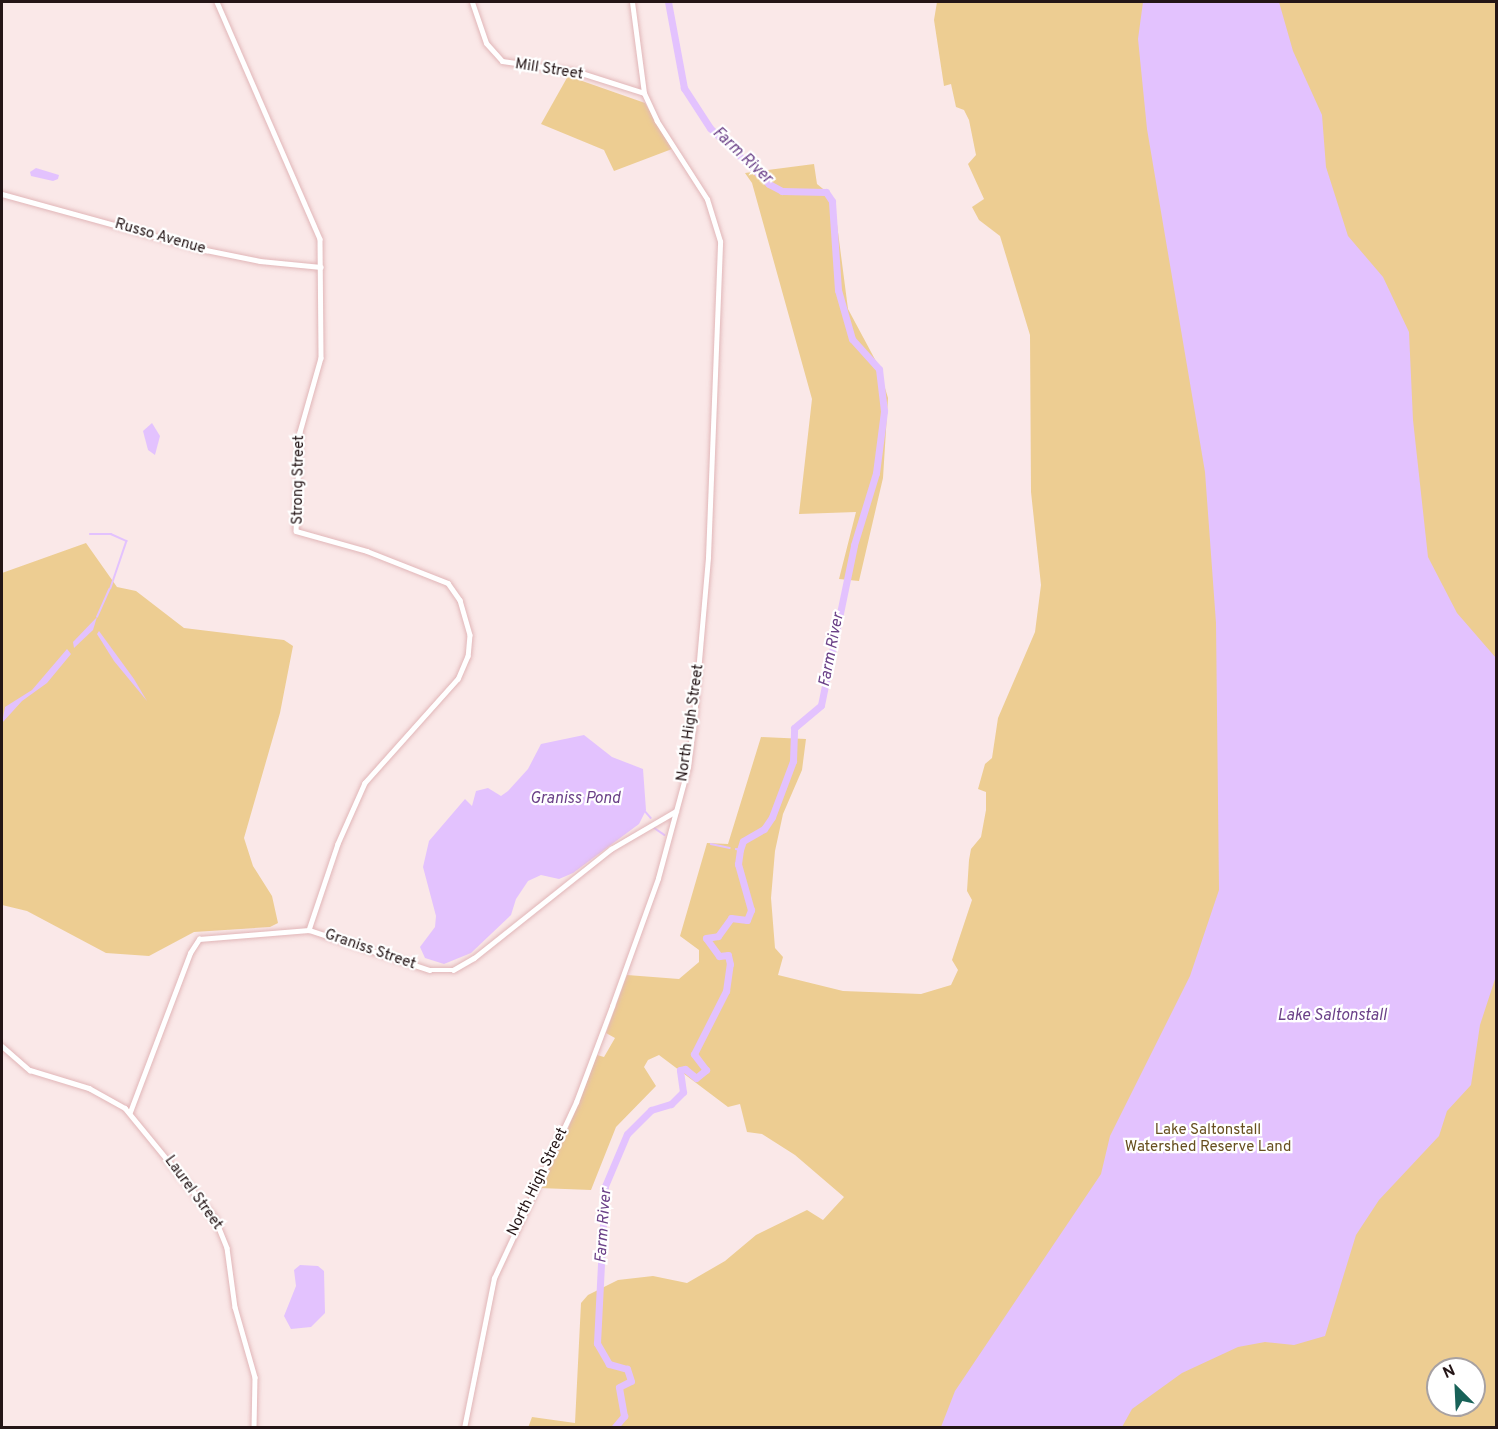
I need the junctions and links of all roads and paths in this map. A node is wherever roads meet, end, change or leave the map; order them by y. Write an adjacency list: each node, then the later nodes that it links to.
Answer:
1 (217, 2): 8 (street, Strong Street)
2 (472, 2): 5 (main road, Mill Street)
3 (632, 2): 4 (main road, North High Street)
4 (641, 82): 5 (main road); 6 (main road, North High Street)
5 (626, 86): 6 (main road, Mill Street)
6 (644, 93): 9 (main road, North High Street)
7 (2, 194): 8 (street, Russo Avenue)
8 (321, 267): 10 (street, Strong Street)
9 (676, 811): 10 (street, Graniss Street); 14 (main road, North High Street)
10 (309, 930): 12 (street, Graniss Street)
11 (2, 1046): 12 (street, Laurel Street)
12 (130, 1112): 13 (street, Laurel Street)
13 (254, 1428)
14 (464, 1428)

